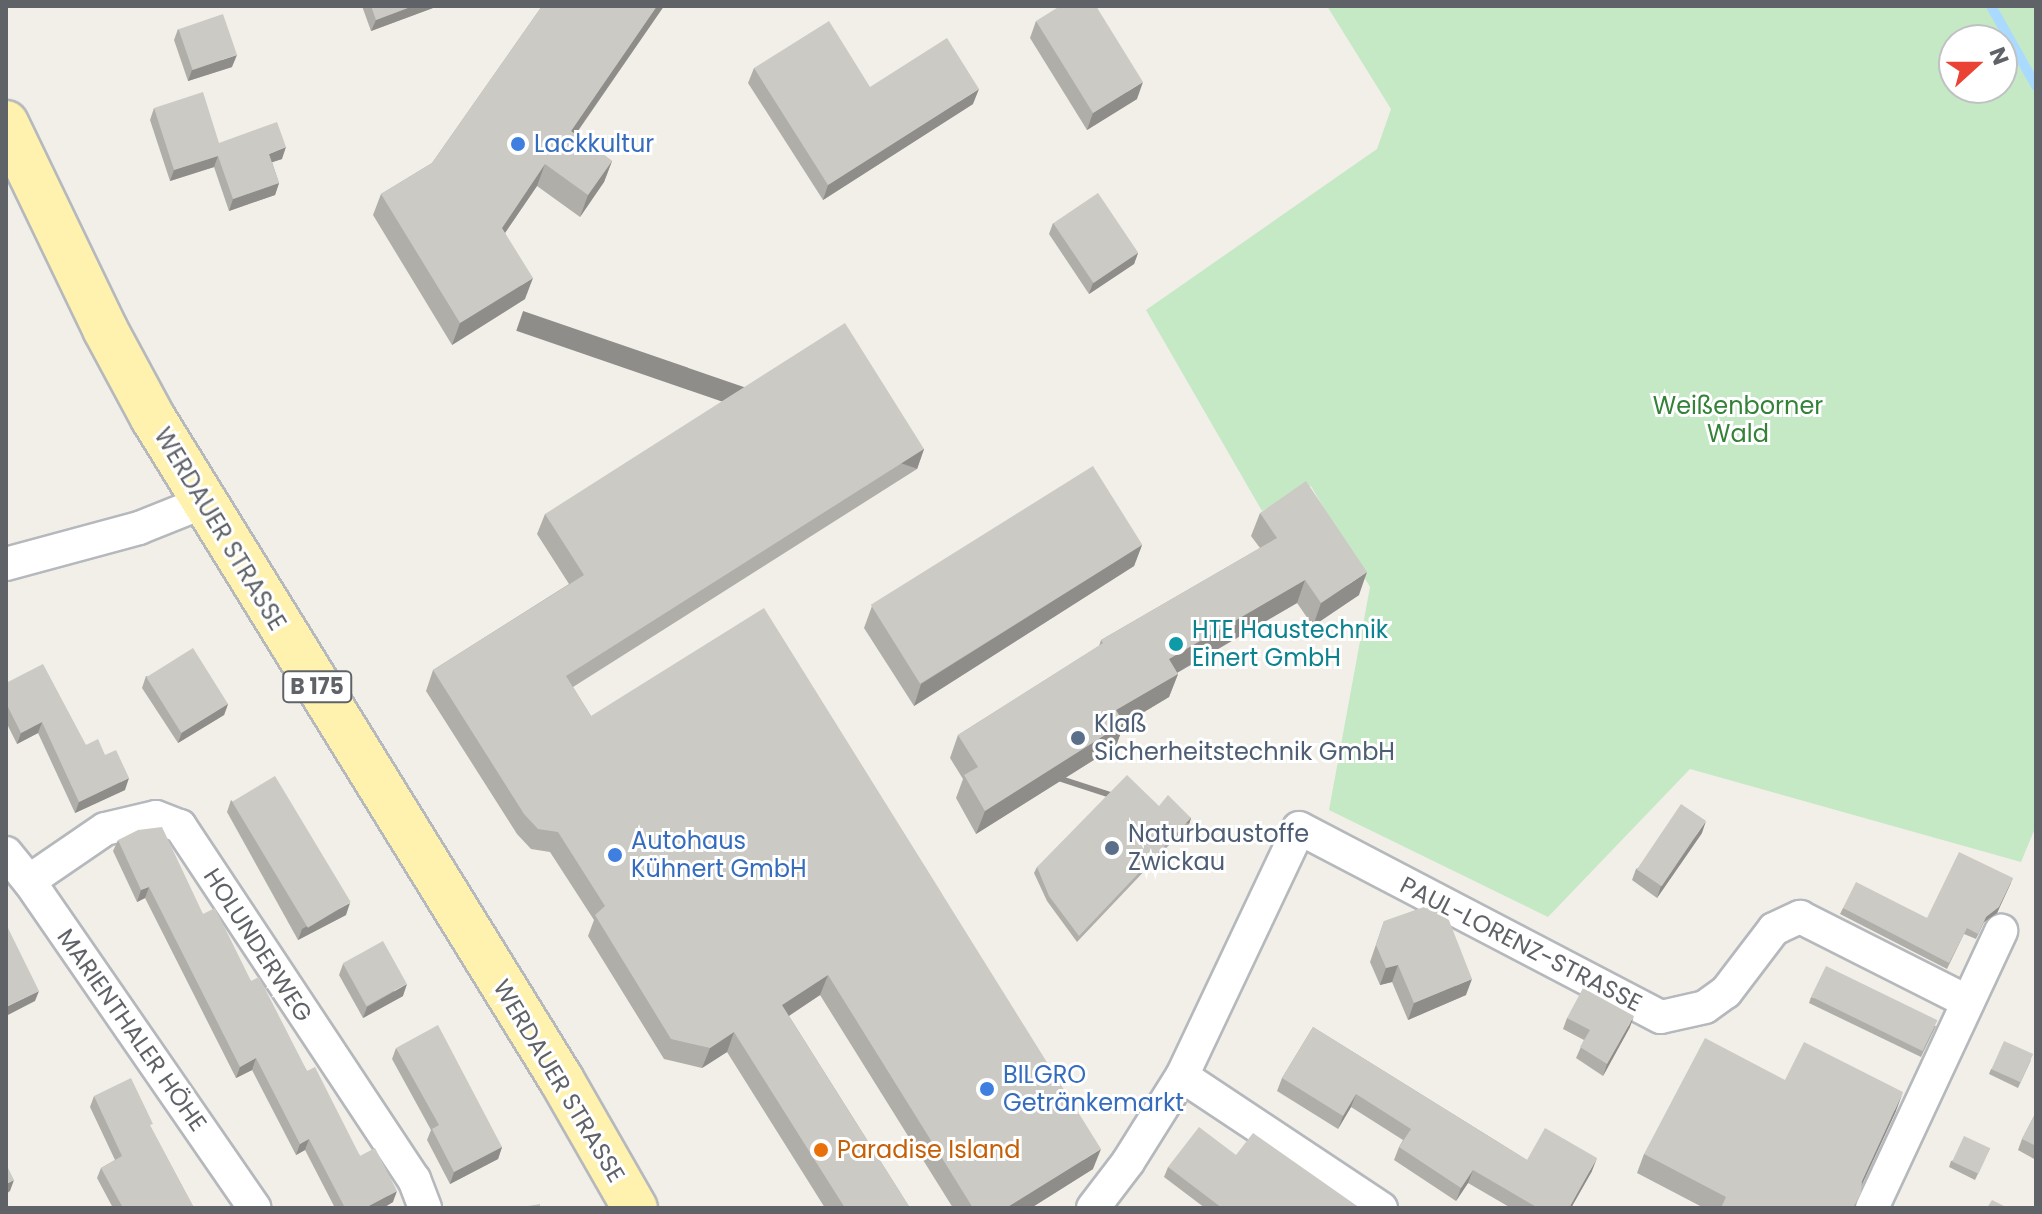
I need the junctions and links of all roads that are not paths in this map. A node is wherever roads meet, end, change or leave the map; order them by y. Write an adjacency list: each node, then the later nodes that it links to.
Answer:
1 (6, 123): 2 (main road, WERDAUER STRASSE / B 175)
2 (204, 502): 3 (street); 12 (main road, WERDAUER STRASSE / B 175)
3 (6, 564)
4 (6, 853): 5 (street, MARIENTHALER HÖHE)
5 (29, 881): 10 (street, MARIENTHALER HÖHE); 11 (street, HOLUNDERWEG)
6 (2001, 931): 7 (street)
7 (1968, 1002): 8 (street, PAUL-LORENZ-STRASSE); 14 (street)
8 (1182, 1076): 9 (street, PAUL-LORENZ-STRASSE); 13 (street)
9 (1105, 1204)
10 (255, 1208)
11 (425, 1208)
12 (635, 1208)
13 (1381, 1208)
14 (1872, 1208)

